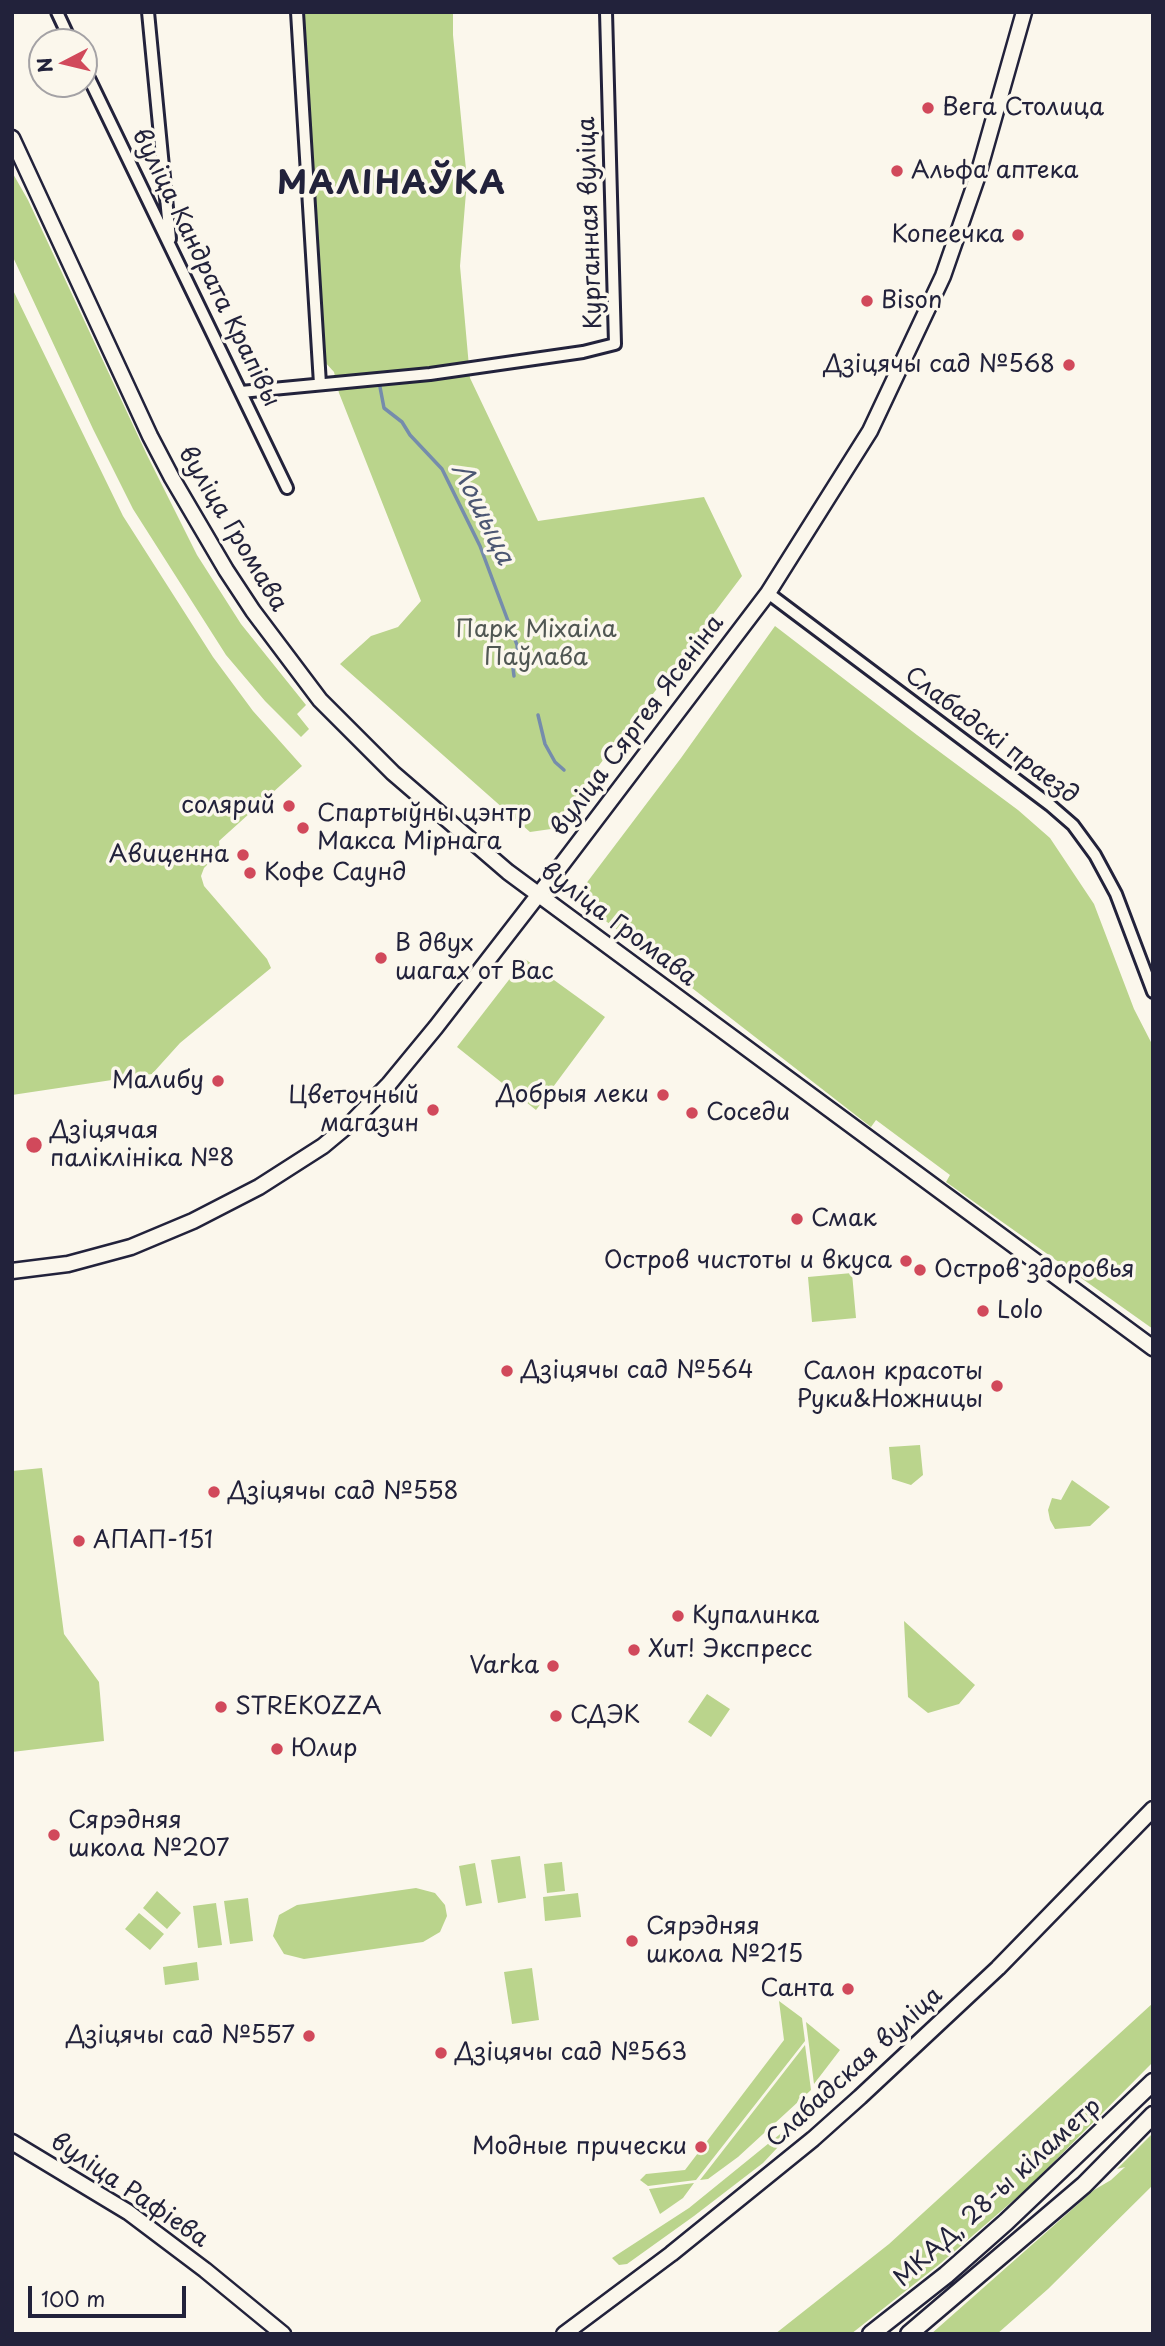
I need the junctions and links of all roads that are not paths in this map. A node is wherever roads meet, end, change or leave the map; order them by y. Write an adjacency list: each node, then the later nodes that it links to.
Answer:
1 (57, 12): 6 (street)
2 (148, 12): 9 (street)
3 (297, 12): 10 (street)
4 (606, 12): 10 (street, Курганная вуліца)
5 (1024, 12): 13 (main road, вуліца Сяргея Ясеніна)
6 (64, 28)
7 (98, 96): 9 (street, вуліца Кандрата Крапівы)
8 (12, 138): 14 (main road, вуліца Громава)
9 (171, 245): 11 (street, вуліца Кандрата Крапівы)
10 (320, 384): 11 (street, Курганная вуліца)
11 (241, 392): 12 (street, вуліца Кандрата Крапівы)
12 (287, 488)
13 (768, 593): 14 (main road, вуліца Сяргея Ясеніна); 15 (street, Слабадскі праезд)
14 (538, 895): 16 (main road, вуліца Сяргея Ясеніна); 17 (main road, вуліца Громава)
15 (1153, 992)
16 (12, 1271)
17 (1153, 1348)
18 (1153, 1809): 23 (main road, Слабадская вуліца)
19 (1153, 2082): 24 (highway, МКАД, 28-ы кіламетр)
20 (1153, 2115): 25 (highway, МКАД, 28-ы кіламетр)
21 (12, 2142): 22 (main road, вуліца Рафіева)
22 (283, 2334)
23 (564, 2334)
24 (871, 2334)
25 (909, 2334)

